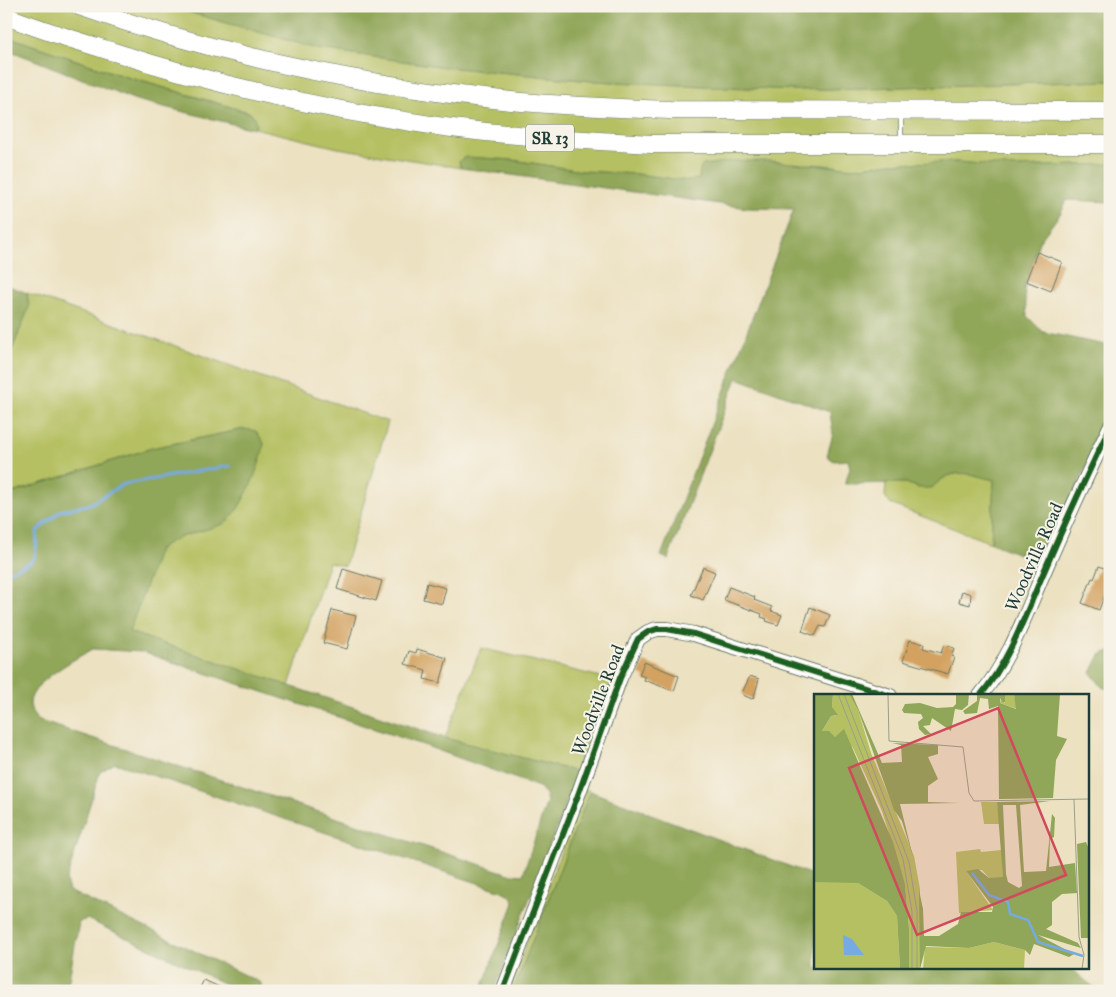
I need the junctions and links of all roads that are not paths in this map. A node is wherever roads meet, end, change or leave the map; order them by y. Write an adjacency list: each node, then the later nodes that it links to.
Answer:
1 (79, 6): 3 (highway, SR 13)
2 (6, 16): 5 (highway, SR 13)
3 (901, 110): 4 (highway, SR 13); 5 (lane)
4 (1110, 111)
5 (901, 144): 6 (highway, SR 13)
6 (1110, 144)
7 (1110, 428): 9 (street, Woodville Road)
8 (884, 694): 10 (street, Woodville Road)
9 (982, 694)
10 (503, 991)

